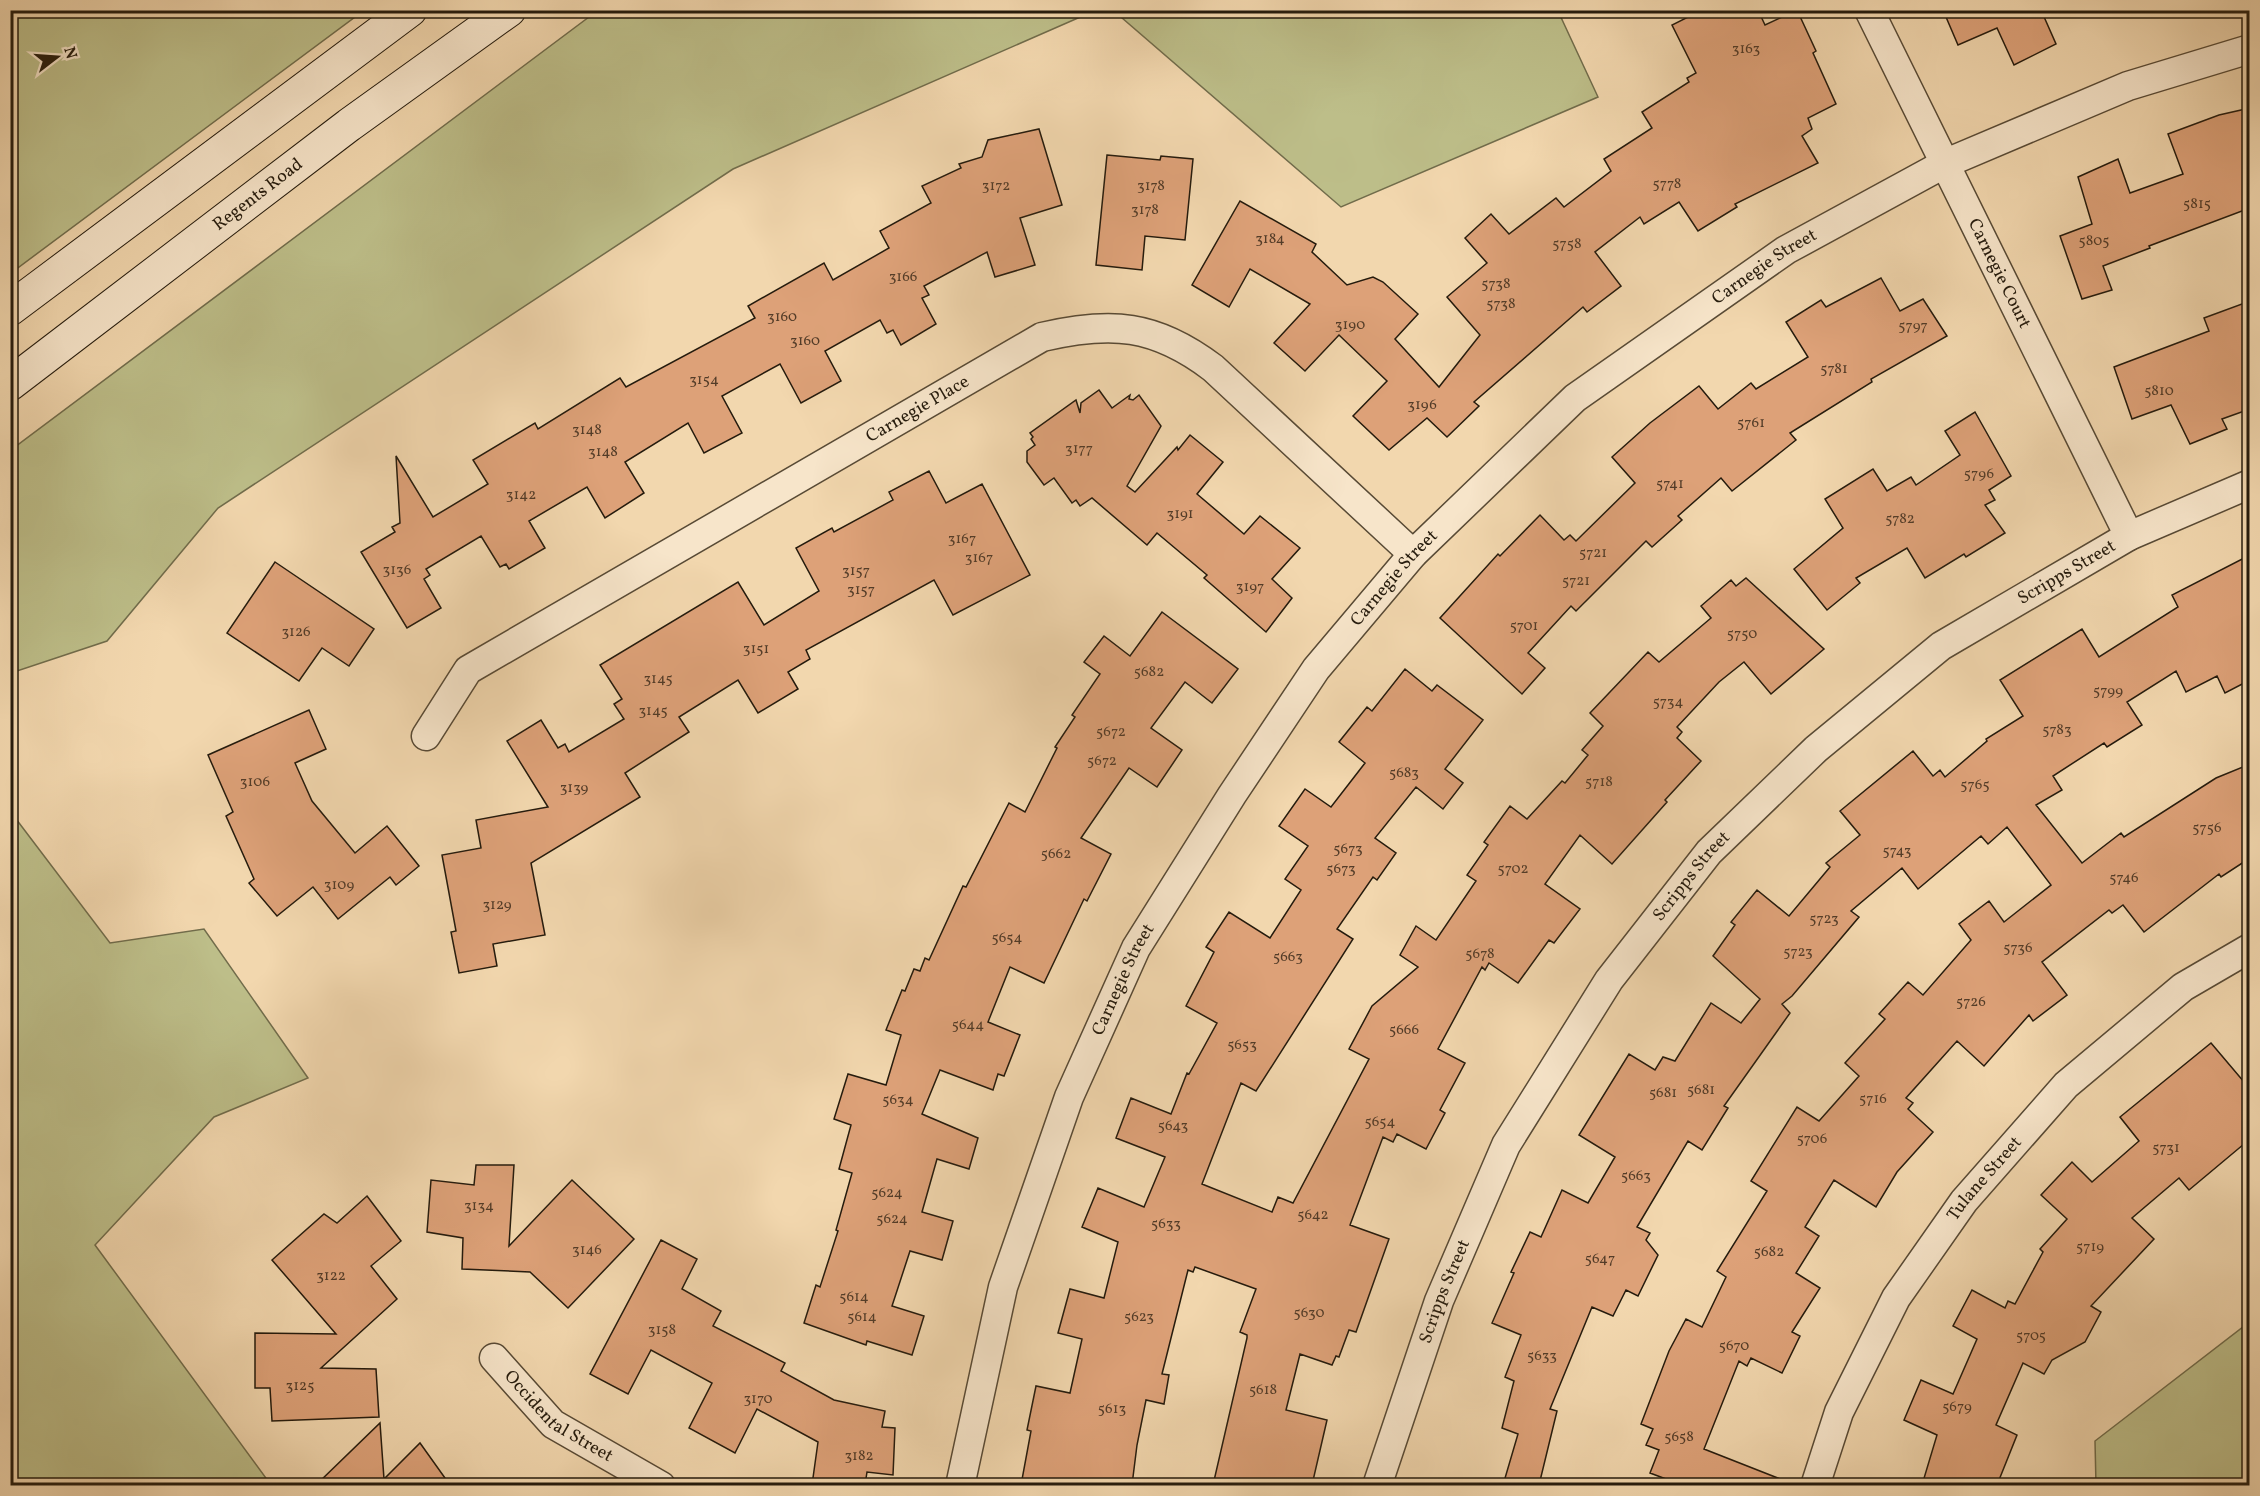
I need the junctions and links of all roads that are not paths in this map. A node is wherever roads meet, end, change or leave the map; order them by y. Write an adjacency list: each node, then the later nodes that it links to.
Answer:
1 (410, 10): 6 (main road)
2 (508, 10): 7 (main road, Regents Road)
3 (1869, 10): 5 (street, Carnegie Court)
4 (2250, 49): 5 (street, Carnegie Street)
5 (1944, 164): 9 (street, Carnegie Court); 10 (street, Carnegie Street)
6 (10, 309)
7 (10, 384)
8 (2250, 484): 9 (street, Scripps Street)
9 (2129, 536): 16 (street, Scripps Street)
10 (1413, 555): 11 (street, Carnegie Place); 15 (street, Carnegie Street)
11 (426, 736)
12 (2250, 948): 17 (street, Tulane Street)
13 (494, 1358): 14 (street, Occidental Street)
14 (661, 1485)
15 (960, 1485)
16 (1377, 1485)
17 (1815, 1485)

